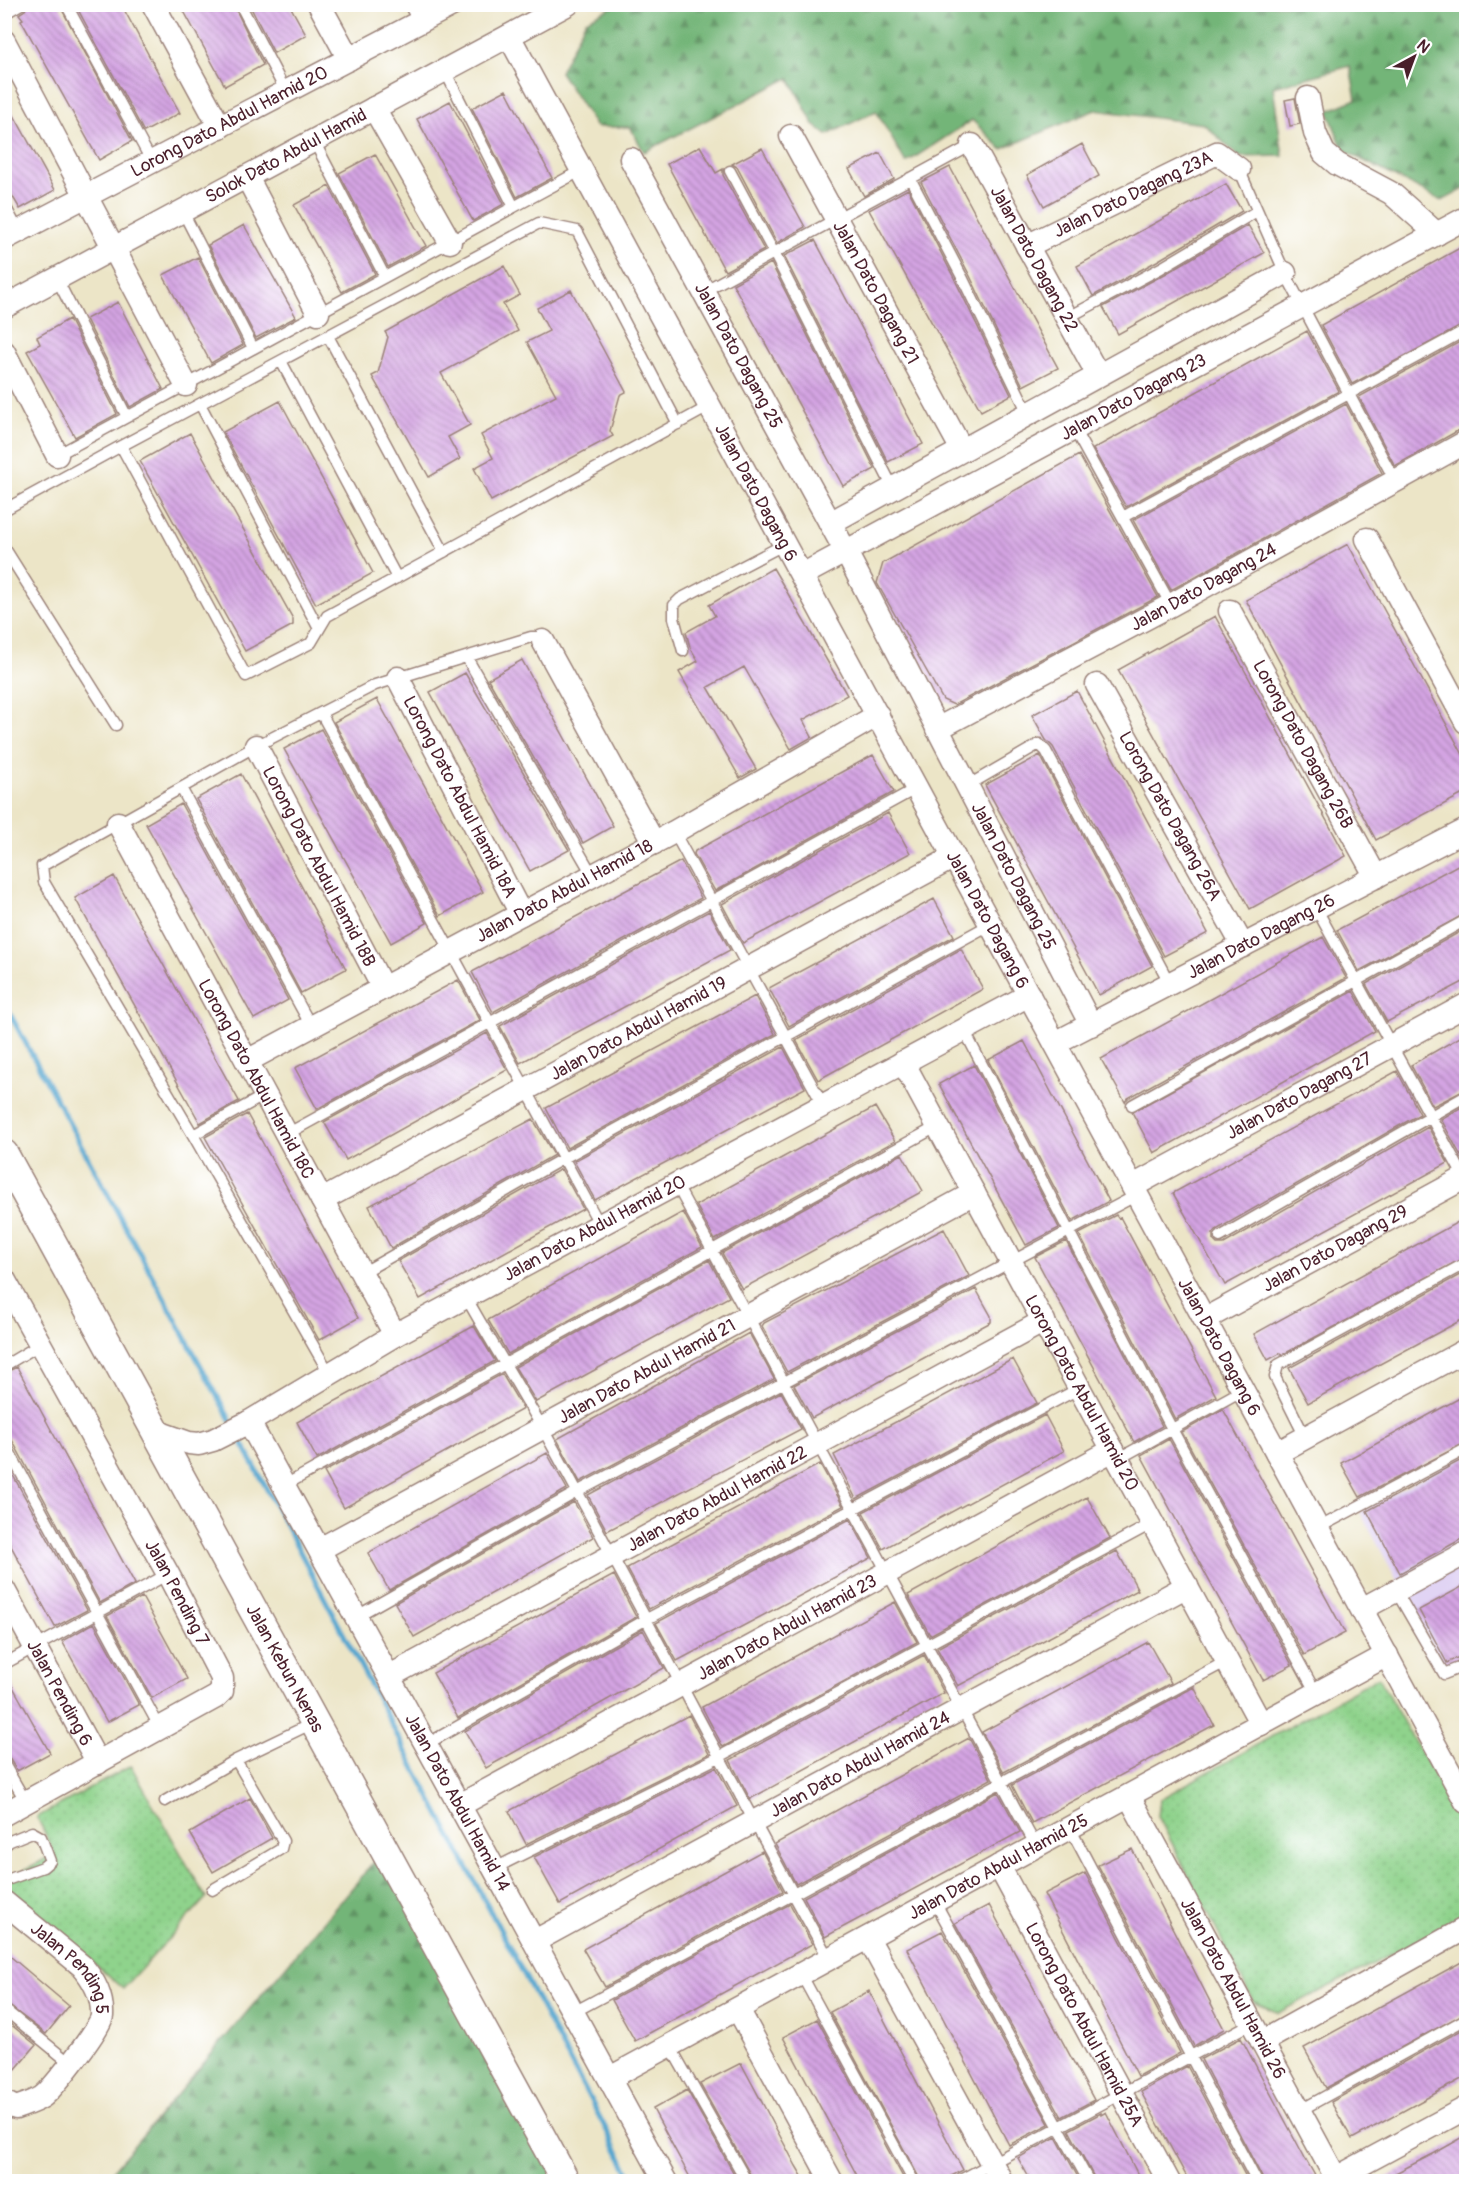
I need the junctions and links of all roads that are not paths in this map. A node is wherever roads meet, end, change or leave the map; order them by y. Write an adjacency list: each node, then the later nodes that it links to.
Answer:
1 (21, 4): 8 (lane)
2 (66, 4): 22 (lane)
3 (153, 4): 17 (street)
4 (240, 4): 14 (lane)
5 (319, 4): 12 (street)
6 (454, 4): 9 (street, Lorong Dato Abdul Hamid 20)
7 (568, 4): 10 (street, Solok Dato Abdul Hamid)
8 (4, 14)
9 (414, 14): 12 (street, Lorong Dato Abdul Hamid 20)
10 (509, 36): 13 (street, Solok Dato Abdul Hamid); 24 (street, Jalan Dato Dagang 6)
11 (4, 41): 28 (street)
12 (349, 60): 14 (street, Lorong Dato Abdul Hamid 20)
13 (445, 71): 16 (street, Solok Dato Abdul Hamid); 30 (lane)
14 (286, 92): 17 (street, Lorong Dato Abdul Hamid 20)
15 (1308, 98): 35 (street)
16 (375, 108): 19 (street, Solok Dato Abdul Hamid); 37 (street)
17 (220, 127): 22 (street, Lorong Dato Abdul Hamid 20)
18 (791, 136): 34 (street, Jalan Dato Dagang 21)
19 (314, 141): 26 (street, Solok Dato Abdul Hamid); 42 (lane)
20 (972, 145): 27 (lane); 38 (street, Jalan Dato Dagang 22)
21 (631, 159): 44 (street, Jalan Dato Dagang 25)
22 (152, 162): 28 (street, Lorong Dato Abdul Hamid 20)
23 (1239, 169): 31 (lane); 38 (street, Jalan Dato Dagang 23A)
24 (582, 170): 30 (lane); 58 (street, Jalan Dato Dagang 6)
25 (730, 171): 40 (lane)
26 (247, 177): 32 (street, Solok Dato Abdul Hamid); 47 (street)
27 (910, 178): 34 (lane); 59 (lane)
28 (87, 196): 36 (street, Lorong Dato Abdul Hamid 20); 39 (street)
29 (4, 204): 36 (lane)
30 (514, 207): 37 (lane)
31 (1257, 211): 41 (lane); 48 (lane)
32 (183, 212): 39 (street, Solok Dato Abdul Hamid); 51 (lane)
33 (1467, 218): 35 (street, Jalan Dato Dagang 23)
34 (836, 219): 40 (lane); 65 (street, Jalan Dato Dagang 21)
35 (1437, 234): 45 (street, Jalan Dato Dagang 23)
36 (12, 236)
37 (450, 242): 42 (lane)
38 (1027, 246): 48 (street, Jalan Dato Dagang 22)
39 (115, 248): 43 (street, Solok Dato Abdul Hamid); 55 (street)
40 (774, 253): 44 (lane); 68 (lane)
41 (1285, 273): 45 (lane); 54 (street, Jalan Dato Dagang 23)
42 (385, 277): 47 (lane)
43 (57, 279): 46 (street, Solok Dato Abdul Hamid); 60 (lane)
44 (704, 291): 71 (street, Jalan Dato Dagang 25)
45 (1302, 306): 56 (lane); 62 (street, Jalan Dato Dagang 23)
46 (4, 307)
47 (318, 313): 51 (lane)
48 (1067, 318): 54 (street, Jalan Dato Dagang 22)
49 (1467, 330): 56 (lane)
50 (328, 336): 53 (lane); 61 (lane); 75 (lane)
51 (253, 348): 55 (lane)
52 (4, 352): 66 (street)
53 (281, 361): 57 (lane); 78 (lane)
54 (1098, 375): 59 (street, Jalan Dato Dagang 23)
55 (186, 385): 60 (lane)
56 (1349, 394): 67 (lane); 70 (lane)
57 (200, 404): 64 (lane); 81 (lane)
58 (710, 406): 61 (lane); 73 (street, Jalan Dato Dagang 6)
59 (1028, 413): 65 (street, Jalan Dato Dagang 23)
60 (127, 417): 66 (lane)
61 (678, 424): 75 (lane)
62 (1074, 429): 70 (lane); 76 (street, Jalan Dato Dagang 23)
63 (1467, 442): 67 (street, Jalan Dato Dagang 24)
64 (121, 446): 69 (lane); 81 (lane)
65 (962, 450): 68 (street, Jalan Dato Dagang 23)
66 (57, 454)
67 (1395, 481): 79 (street, Jalan Dato Dagang 24)
68 (893, 488): 71 (street, Jalan Dato Dagang 23)
69 (4, 510)
70 (1123, 517): 79 (lane)
71 (830, 523): 76 (street, Jalan Dato Dagang 25)
72 (1367, 539): 89 (street)
73 (785, 544): 77 (street, Jalan Dato Dagang 6); 83 (lane)
74 (4, 547): 90 (lane)
75 (444, 552): 78 (lane)
76 (846, 552): 77 (street, Jalan Dato Dagang 23); 91 (street, Jalan Dato Dagang 25)
77 (802, 576): 88 (street, Jalan Dato Dagang 6)
78 (397, 578): 81 (lane)
79 (1172, 605): 91 (street, Jalan Dato Dagang 24)
80 (1230, 611): 102 (street, Lorong Dato Dagang 26B)
81 (319, 630)
82 (543, 641): 84 (lane); 99 (street)
83 (683, 651)
84 (467, 658): 85 (lane); 101 (lane)
85 (398, 678): 87 (lane); 105 (street, Lorong Dato Abdul Hamid 18A)
86 (1097, 685): 108 (street, Lorong Dato Dagang 26A)
87 (321, 713): 92 (lane); 109 (lane)
88 (878, 715): 95 (street, Jalan Dato Dagang 6); 98 (street, Jalan Dato Abdul Hamid 18)
89 (1467, 722)
90 (116, 725)
91 (937, 729): 93 (street, Jalan Dato Dagang 25)
92 (256, 746): 94 (lane); 113 (street, Lorong Dato Abdul Hamid 18B)
93 (967, 786): 112 (lane); 117 (street, Jalan Dato Dagang 25)
94 (181, 788): 96 (lane); 118 (lane)
95 (917, 788): 100 (street, Jalan Dato Dagang 6); 103 (lane)
96 (118, 823): 123 (street, Lorong Dato Abdul Hamid 18C); 133 (lane)
97 (1467, 830): 102 (street, Jalan Dato Dagang 26)
98 (674, 832): 99 (street, Jalan Dato Abdul Hamid 18); 103 (lane)
99 (654, 843): 101 (street, Jalan Dato Abdul Hamid 18)
100 (954, 857): 107 (street, Jalan Dato Dagang 6); 110 (street, Jalan Dato Abdul Hamid 19)
101 (593, 876): 105 (street, Jalan Dato Abdul Hamid 18)
102 (1376, 877): 104 (street, Jalan Dato Dagang 26)
103 (712, 903): 110 (lane); 116 (lane)
104 (1316, 908): 108 (street, Jalan Dato Dagang 26); 111 (lane)
105 (521, 914): 109 (street, Jalan Dato Abdul Hamid 18)
106 (1467, 920): 111 (lane)
107 (991, 924): 114 (street, Jalan Dato Dagang 6); 120 (lane)
108 (1243, 946): 112 (street, Jalan Dato Dagang 26)
109 (451, 951): 113 (street, Jalan Dato Abdul Hamid 18); 116 (lane)
110 (748, 969): 120 (lane); 125 (street, Jalan Dato Abdul Hamid 19)
111 (1356, 981): 122 (lane); 129 (lane)
112 (1170, 984): 117 (street, Jalan Dato Dagang 26)
113 (383, 988): 118 (street, Jalan Dato Abdul Hamid 18)
114 (1029, 995): 119 (street, Jalan Dato Abdul Hamid 20); 121 (street, Jalan Dato Dagang 6)
115 (1467, 1005): 122 (street, Jalan Dato Dagang 27)
116 (491, 1024): 125 (lane); 132 (lane)
117 (1091, 1025): 121 (street, Jalan Dato Dagang 26)
118 (311, 1026): 123 (street, Jalan Dato Abdul Hamid 18)
119 (964, 1030): 124 (street, Jalan Dato Abdul Hamid 20); 142 (lane)
120 (786, 1038): 128 (lane); 135 (lane)
121 (1055, 1043): 138 (street, Jalan Dato Dagang 6)
122 (1392, 1046): 130 (lane); 138 (street, Jalan Dato Dagang 27)
123 (247, 1060): 126 (street, Lorong Dato Abdul Hamid 18C)
124 (903, 1062): 128 (street, Jalan Dato Abdul Hamid 20); 131 (street, Lorong Dato Abdul Hamid 20)
125 (526, 1089): 135 (lane); 140 (street, Jalan Dato Abdul Hamid 19)
126 (265, 1095): 132 (street, Lorong Dato Abdul Hamid 18C); 133 (lane)
127 (1467, 1096): 130 (lane)
128 (823, 1105): 137 (street, Jalan Dato Abdul Hamid 20)
129 (1132, 1105)
130 (1431, 1116): 136 (lane); 143 (lane)
131 (938, 1126): 139 (street, Lorong Dato Abdul Hamid 20); 144 (lane)
132 (287, 1134): 140 (street, Lorong Dato Abdul Hamid 18C)
133 (194, 1135): 158 (lane)
134 (4, 1154): 165 (street, Jalan Kebun Nenas)
135 (564, 1158): 141 (lane); 147 (lane)
136 (1466, 1178): 151 (street, Jalan Dato Dagang 29)
137 (676, 1184): 141 (street, Jalan Dato Abdul Hamid 20); 144 (lane)
138 (1135, 1190): 142 (lane); 151 (street, Jalan Dato Dagang 6)
139 (974, 1193): 145 (street, Lorong Dato Abdul Hamid 20); 150 (street, Jalan Dato Abdul Hamid 21)
140 (322, 1200): 147 (street, Lorong Dato Abdul Hamid 18C)
141 (600, 1225): 149 (street, Jalan Dato Abdul Hamid 20)
142 (1069, 1231): 145 (lane); 164 (lane)
143 (1220, 1238)
144 (712, 1250): 150 (lane); 156 (lane)
145 (1011, 1262): 152 (street, Lorong Dato Abdul Hamid 20); 159 (lane)
146 (1467, 1263): 166 (lane)
147 (362, 1273): 153 (street, Lorong Dato Abdul Hamid 18C)
148 (4, 1279): 154 (street, Jalan Pending 7)
149 (466, 1297): 153 (street, Jalan Dato Abdul Hamid 20); 156 (lane)
150 (748, 1316): 159 (lane); 163 (street, Jalan Dato Abdul Hamid 21)
151 (1204, 1319): 161 (street, Jalan Dato Dagang 6)
152 (1044, 1321): 160 (street, Lorong Dato Abdul Hamid 20); 168 (street, Jalan Dato Abdul Hamid 22)
153 (395, 1335): 158 (street, Jalan Dato Abdul Hamid 20)
154 (41, 1344): 157 (lane); 181 (street, Jalan Pending 7)
155 (1467, 1350): 166 (street)
156 (504, 1364): 163 (lane); 172 (lane)
157 (4, 1366)
158 (329, 1373): 162 (street, Jalan Dato Abdul Hamid 20)
159 (784, 1383): 168 (lane); 173 (lane)
160 (1080, 1388): 171 (street, Lorong Dato Abdul Hamid 20); 174 (lane)
161 (1243, 1390): 164 (lane); 170 (street, Jalan Dato Dagang 6)
162 (249, 1422): 165 (street, Jalan Dato Abdul Hamid 20); 172 (street, Jalan Dato Abdul Hamid 14)
163 (543, 1428): 173 (lane); 177 (street, Jalan Dato Abdul Hamid 21)
164 (1172, 1429): 171 (lane); 197 (lane)
165 (158, 1432): 199 (street, Jalan Kebun Nenas)
166 (1305, 1437): 170 (street)
167 (4, 1442): 186 (lane)
168 (818, 1444): 174 (lane); 179 (street, Jalan Dato Abdul Hamid 22)
169 (1467, 1449): 176 (lane)
170 (1277, 1453): 176 (street, Jalan Dato Dagang 6)
171 (1115, 1454): 175 (street, Lorong Dato Abdul Hamid 20); 180 (street, Jalan Dato Abdul Hamid 23)
172 (285, 1485): 177 (street, Jalan Dato Abdul Hamid 14)
173 (578, 1492): 179 (lane); 187 (lane)
174 (853, 1509): 180 (lane); 188 (lane)
175 (1153, 1523): 182 (street, Lorong Dato Abdul Hamid 20); 189 (lane)
176 (1318, 1528): 185 (street, Jalan Dato Dagang 6)
177 (320, 1549): 187 (street, Jalan Dato Abdul Hamid 14)
178 (1467, 1553): 184 (street)
179 (612, 1555): 188 (lane); 195 (street, Jalan Dato Abdul Hamid 22)
180 (888, 1573): 189 (lane); 196 (street, Jalan Dato Abdul Hamid 23)
181 (168, 1574): 186 (lane); 201 (street, Jalan Pending 7)
182 (1187, 1586): 192 (street, Lorong Dato Abdul Hamid 20); 198 (street, Jalan Dato Abdul Hamid 24)
183 (4, 1590): 190 (street, Jalan Pending 6)
184 (1396, 1591): 185 (street); 194 (lane)
185 (1362, 1609): 191 (street, Jalan Dato Dagang 6)
186 (99, 1614): 190 (lane); 201 (lane)
187 (357, 1616): 195 (street, Jalan Dato Abdul Hamid 14)
188 (647, 1619): 196 (lane); 202 (lane)
189 (927, 1645): 198 (lane); 203 (lane)
190 (35, 1646): 193 (lane); 205 (street, Jalan Pending 6)
191 (1387, 1655): 197 (street, Jalan Dato Abdul Hamid 25); 211 (street, Jalan Dato Dagang 6)
192 (1227, 1661): 200 (street, Lorong Dato Abdul Hamid 20); 207 (lane)
193 (4, 1664)
194 (1467, 1665)
195 (390, 1676): 202 (street, Jalan Dato Abdul Hamid 14)
196 (681, 1685): 203 (lane); 212 (street, Jalan Dato Abdul Hamid 23)
197 (1316, 1694): 200 (street, Jalan Dato Abdul Hamid 25)
198 (962, 1709): 207 (lane); 214 (street, Jalan Dato Abdul Hamid 24)
199 (315, 1722): 204 (lane); 246 (street, Jalan Kebun Nenas)
200 (1261, 1724): 208 (street, Jalan Dato Abdul Hamid 25)
201 (160, 1728): 205 (street, Jalan Pending 7)
202 (427, 1744): 212 (street, Jalan Dato Abdul Hamid 14)
203 (719, 1757): 214 (lane); 219 (lane)
204 (236, 1760): 209 (lane); 221 (lane)
205 (98, 1763): 210 (street, Jalan Pending 7)
206 (4, 1764): 210 (lane)
207 (1002, 1782): 217 (lane); 222 (lane)
208 (1129, 1796): 215 (street, Jalan Dato Abdul Hamid 25); 234 (street, Jalan Dato Abdul Hamid 26)
209 (165, 1801)
210 (26, 1802): 213 (street, Jalan Pending 7)
211 (1467, 1802)
212 (460, 1805): 219 (street, Jalan Dato Abdul Hamid 14)
213 (4, 1814)
214 (753, 1822): 222 (lane); 227 (street, Jalan Dato Abdul Hamid 24)
215 (1070, 1828): 217 (street, Jalan Dato Abdul Hamid 25); 236 (lane)
216 (4, 1846): 220 (lane)
217 (1036, 1846): 218 (street, Jalan Dato Abdul Hamid 25)
218 (999, 1866): 224 (street, Jalan Dato Abdul Hamid 25); 239 (street, Lorong Dato Abdul Hamid 25A)
219 (495, 1868): 227 (street, Jalan Dato Abdul Hamid 14)
220 (4, 1881)
221 (212, 1890)
222 (793, 1894): 228 (lane); 232 (lane)
223 (4, 1902): 237 (street, Jalan Pending 5)
224 (935, 1902): 226 (street, Jalan Dato Abdul Hamid 25); 243 (lane)
225 (1467, 1928): 234 (street)
226 (868, 1938): 228 (street, Jalan Dato Abdul Hamid 25); 244 (street)
227 (535, 1941): 232 (street, Jalan Dato Abdul Hamid 14)
228 (829, 1959): 229 (street, Jalan Dato Abdul Hamid 25)
229 (801, 1974): 231 (street, Jalan Dato Abdul Hamid 25); 250 (lane)
230 (4, 2008): 237 (lane)
231 (738, 2009): 235 (street, Jalan Dato Abdul Hamid 25); 249 (street)
232 (574, 2012): 238 (street, Jalan Dato Abdul Hamid 14)
233 (1467, 2019): 242 (lane)
234 (1257, 2032): 236 (lane); 242 (street, Jalan Dato Abdul Hamid 26)
235 (670, 2046): 238 (street, Jalan Dato Abdul Hamid 25); 248 (lane)
236 (1190, 2056): 239 (lane); 254 (lane)
237 (71, 2064): 240 (street, Jalan Pending 5)
238 (610, 2078): 247 (street, Jalan Dato Abdul Hamid 14)
239 (1122, 2093): 243 (lane); 253 (street, Lorong Dato Abdul Hamid 25A)
240 (4, 2102)
241 (1467, 2108): 245 (street)
242 (1299, 2110): 245 (street, Jalan Dato Abdul Hamid 26)
243 (1059, 2126): 244 (lane); 252 (lane)
244 (997, 2172): 251 (lane)
245 (1337, 2180)
246 (566, 2181)
247 (666, 2181)
248 (747, 2181)
249 (831, 2181)
250 (914, 2181)
251 (957, 2181)
252 (1089, 2181)
253 (1169, 2181)
254 (1257, 2181)

